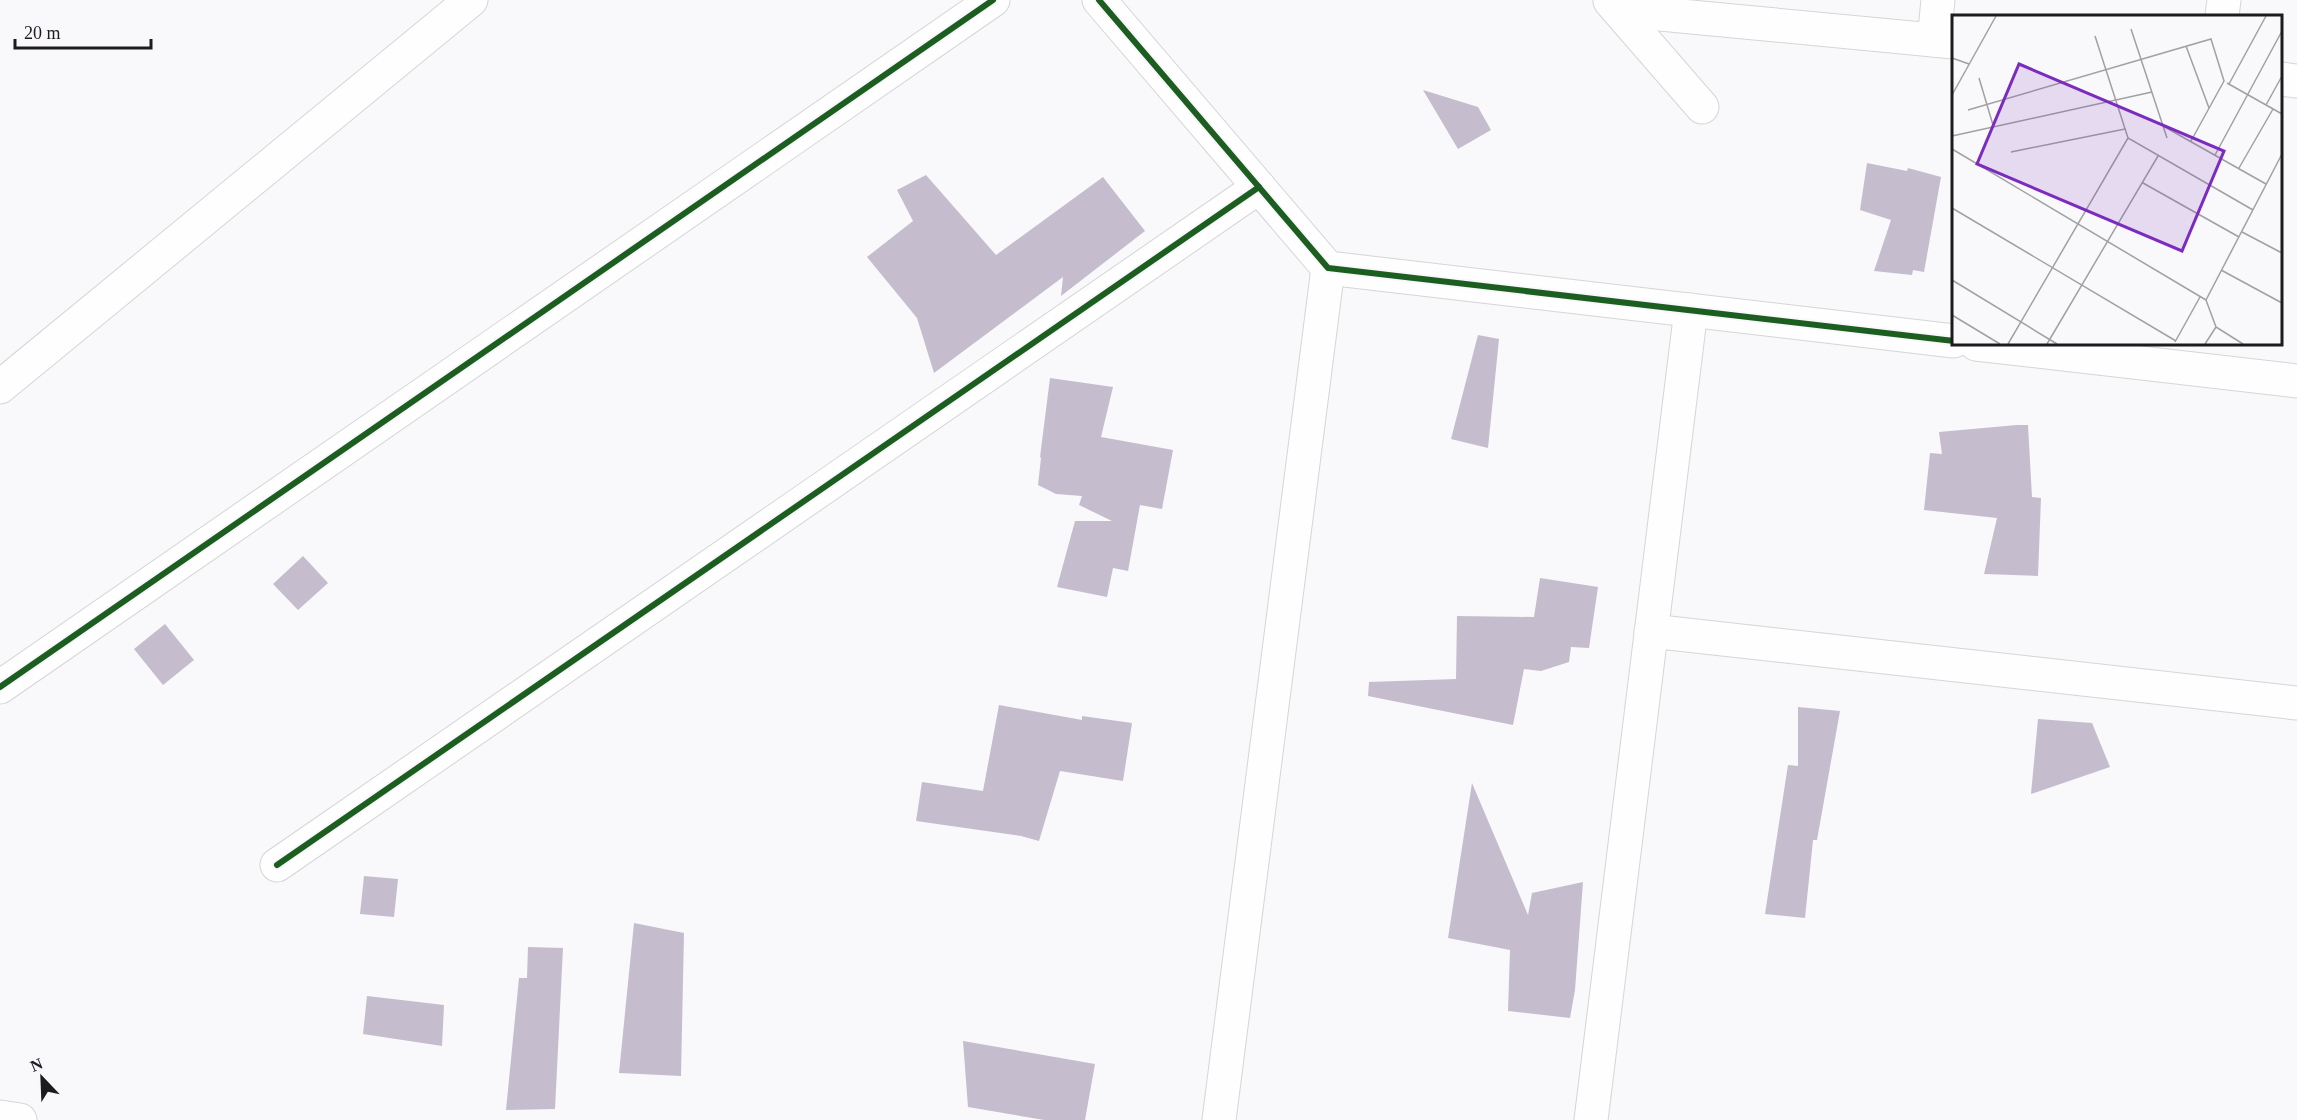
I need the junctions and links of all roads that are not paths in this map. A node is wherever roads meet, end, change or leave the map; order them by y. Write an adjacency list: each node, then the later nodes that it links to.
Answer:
1 (471, 0): 18 (street)
2 (993, 0): 20 (street)
3 (1099, 0): 12 (street)
4 (1938, 0): 8 (street)
5 (2224, 0): 7 (street)
6 (1613, 5): 8 (street); 11 (street)
7 (2222, 15)
8 (1944, 41)
9 (2282, 79): 10 (street)
10 (2297, 81)
11 (1702, 107)
12 (1259, 187): 13 (street); 22 (street)
13 (1328, 268): 14 (street); 25 (street)
14 (1691, 310): 15 (street); 19 (street)
15 (1952, 341)
16 (1985, 345): 17 (street)
17 (2297, 381)
18 (0, 387)
19 (1651, 631): 21 (street); 26 (street)
20 (0, 686)
21 (2297, 703)
22 (277, 865)
23 (0, 1117): 24 (street)
24 (20, 1120)
25 (1219, 1120)
26 (1591, 1120)

